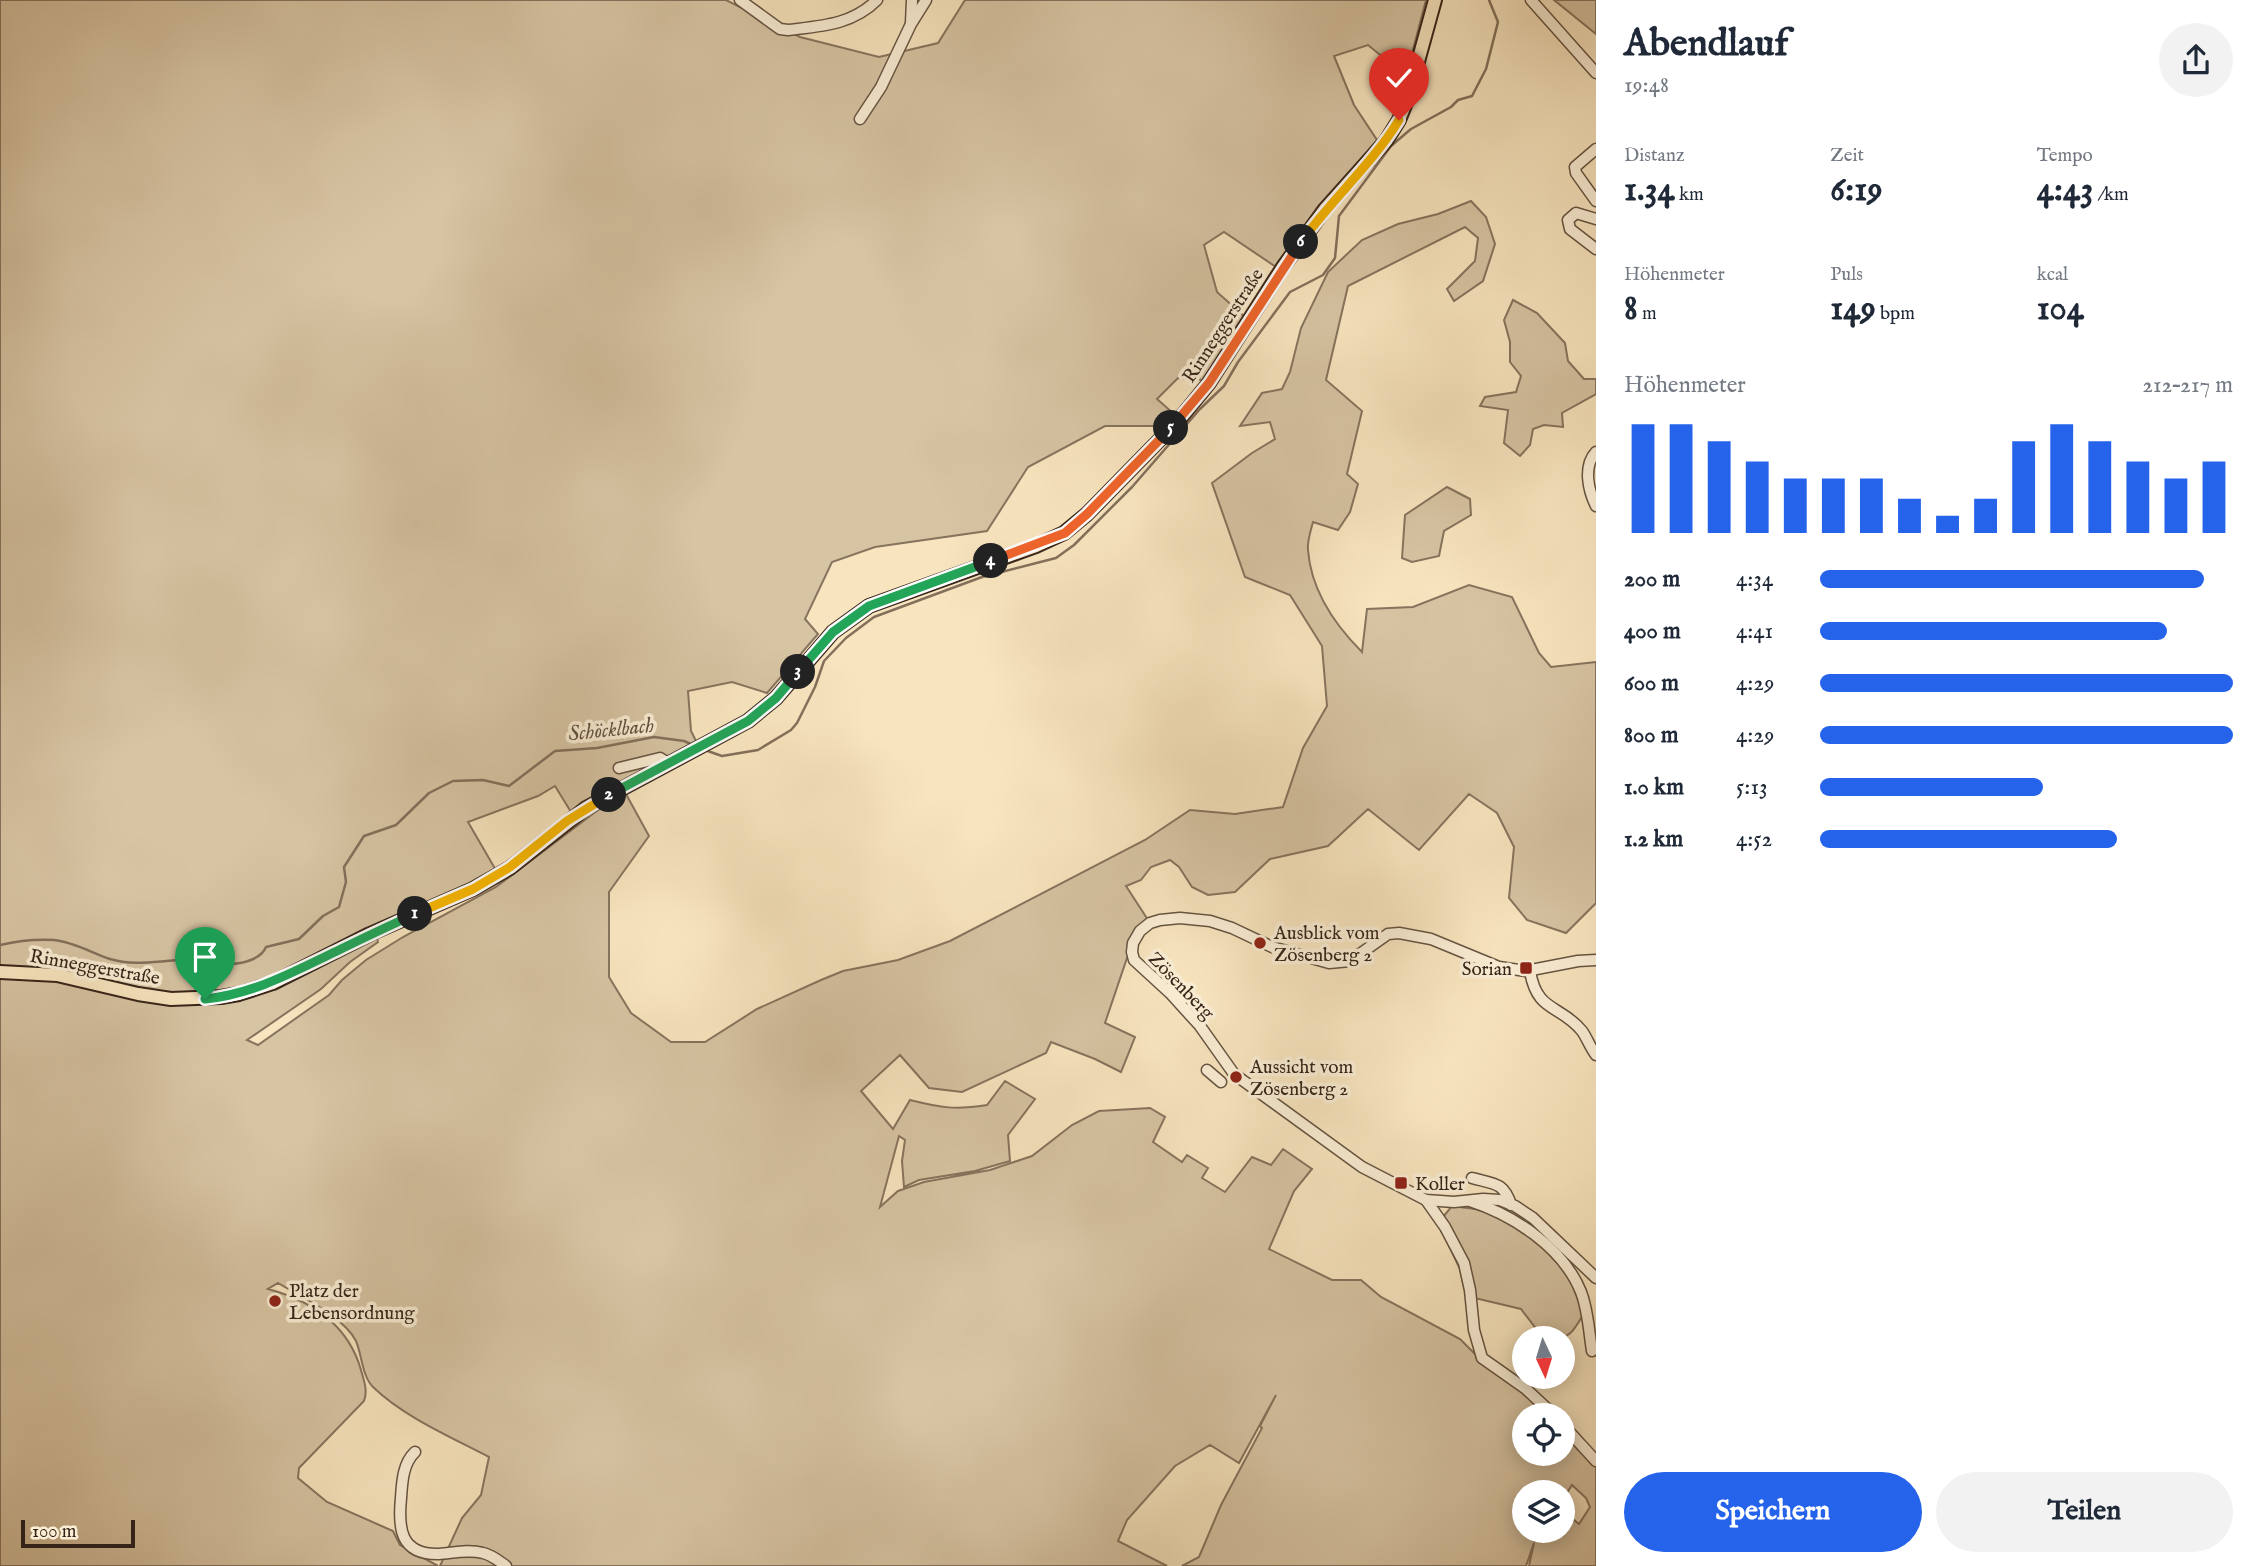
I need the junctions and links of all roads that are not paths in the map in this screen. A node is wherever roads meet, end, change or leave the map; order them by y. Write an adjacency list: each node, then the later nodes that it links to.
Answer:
1 (740, 0): 2 (street)
2 (877, 0)
3 (912, 0): 7 (street)
4 (926, 0): 7 (street)
5 (1435, 0): 16 (main road, Rinneggerstraße)
6 (1531, 0): 8 (street)
7 (911, 24): 9 (street)
8 (1596, 72)
9 (860, 119)
10 (1596, 149): 11 (street)
11 (1596, 201)
12 (1596, 219): 13 (street)
13 (1596, 249)
14 (1596, 452): 15 (street)
15 (1596, 506)
16 (674, 760): 17 (street, Rinneggerstraße); 20 (main road, Rinneggerstraße)
17 (619, 768)
18 (1596, 960): 19 (street, Zösenberg)
19 (1530, 971): 21 (street); 25 (street, Zösenberg)
20 (0, 972)
21 (1596, 1055)
22 (1207, 1070): 23 (street)
23 (1221, 1082)
24 (1472, 1178): 27 (street, Zösenberg)
25 (1426, 1200): 26 (street, Zösenberg); 30 (street, Zösenberg)
26 (1470, 1200): 27 (street, Zösenberg); 29 (street, Zösenberg)
27 (1511, 1205): 28 (street, Zösenberg)
28 (1596, 1278)
29 (1592, 1351)
30 (1541, 1403)
31 (1575, 1438): 33 (street)
32 (415, 1452): 34 (street)
33 (1596, 1461)
34 (506, 1566)

